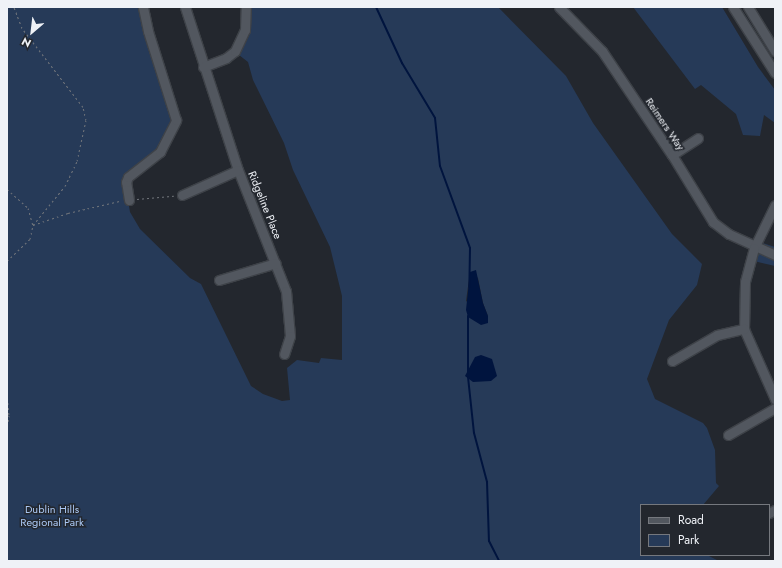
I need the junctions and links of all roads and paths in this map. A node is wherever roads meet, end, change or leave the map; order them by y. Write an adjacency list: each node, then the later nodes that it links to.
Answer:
1 (14, 7): 18 (path)
2 (143, 7): 16 (street)
3 (185, 7): 9 (street, Ridgeline Place)
4 (246, 7): 9 (street)
5 (560, 7): 12 (street, Reimers Way)
6 (733, 7): 10 (street)
7 (748, 7): 8 (street)
8 (775, 51)
9 (203, 67): 13 (street, Ridgeline Place)
10 (775, 73)
11 (698, 138): 12 (street)
12 (672, 155): 19 (street, Reimers Way)
13 (238, 170): 15 (street); 22 (street, Ridgeline Place)
14 (7, 189): 18 (path)
15 (182, 195): 16 (path)
16 (129, 200): 18 (path)
17 (775, 205): 19 (street)
18 (33, 225): 21 (path)
19 (754, 248): 20 (street, Reimers Way); 24 (street)
20 (775, 255)
21 (7, 261)
22 (276, 263): 23 (street); 25 (street, Ridgeline Place)
23 (219, 280)
24 (744, 329): 26 (street); 28 (street)
25 (284, 354)
26 (672, 361)
27 (7, 393): 30 (path)
28 (775, 399)
29 (775, 408): 31 (street)
30 (7, 429)
31 (728, 435)

